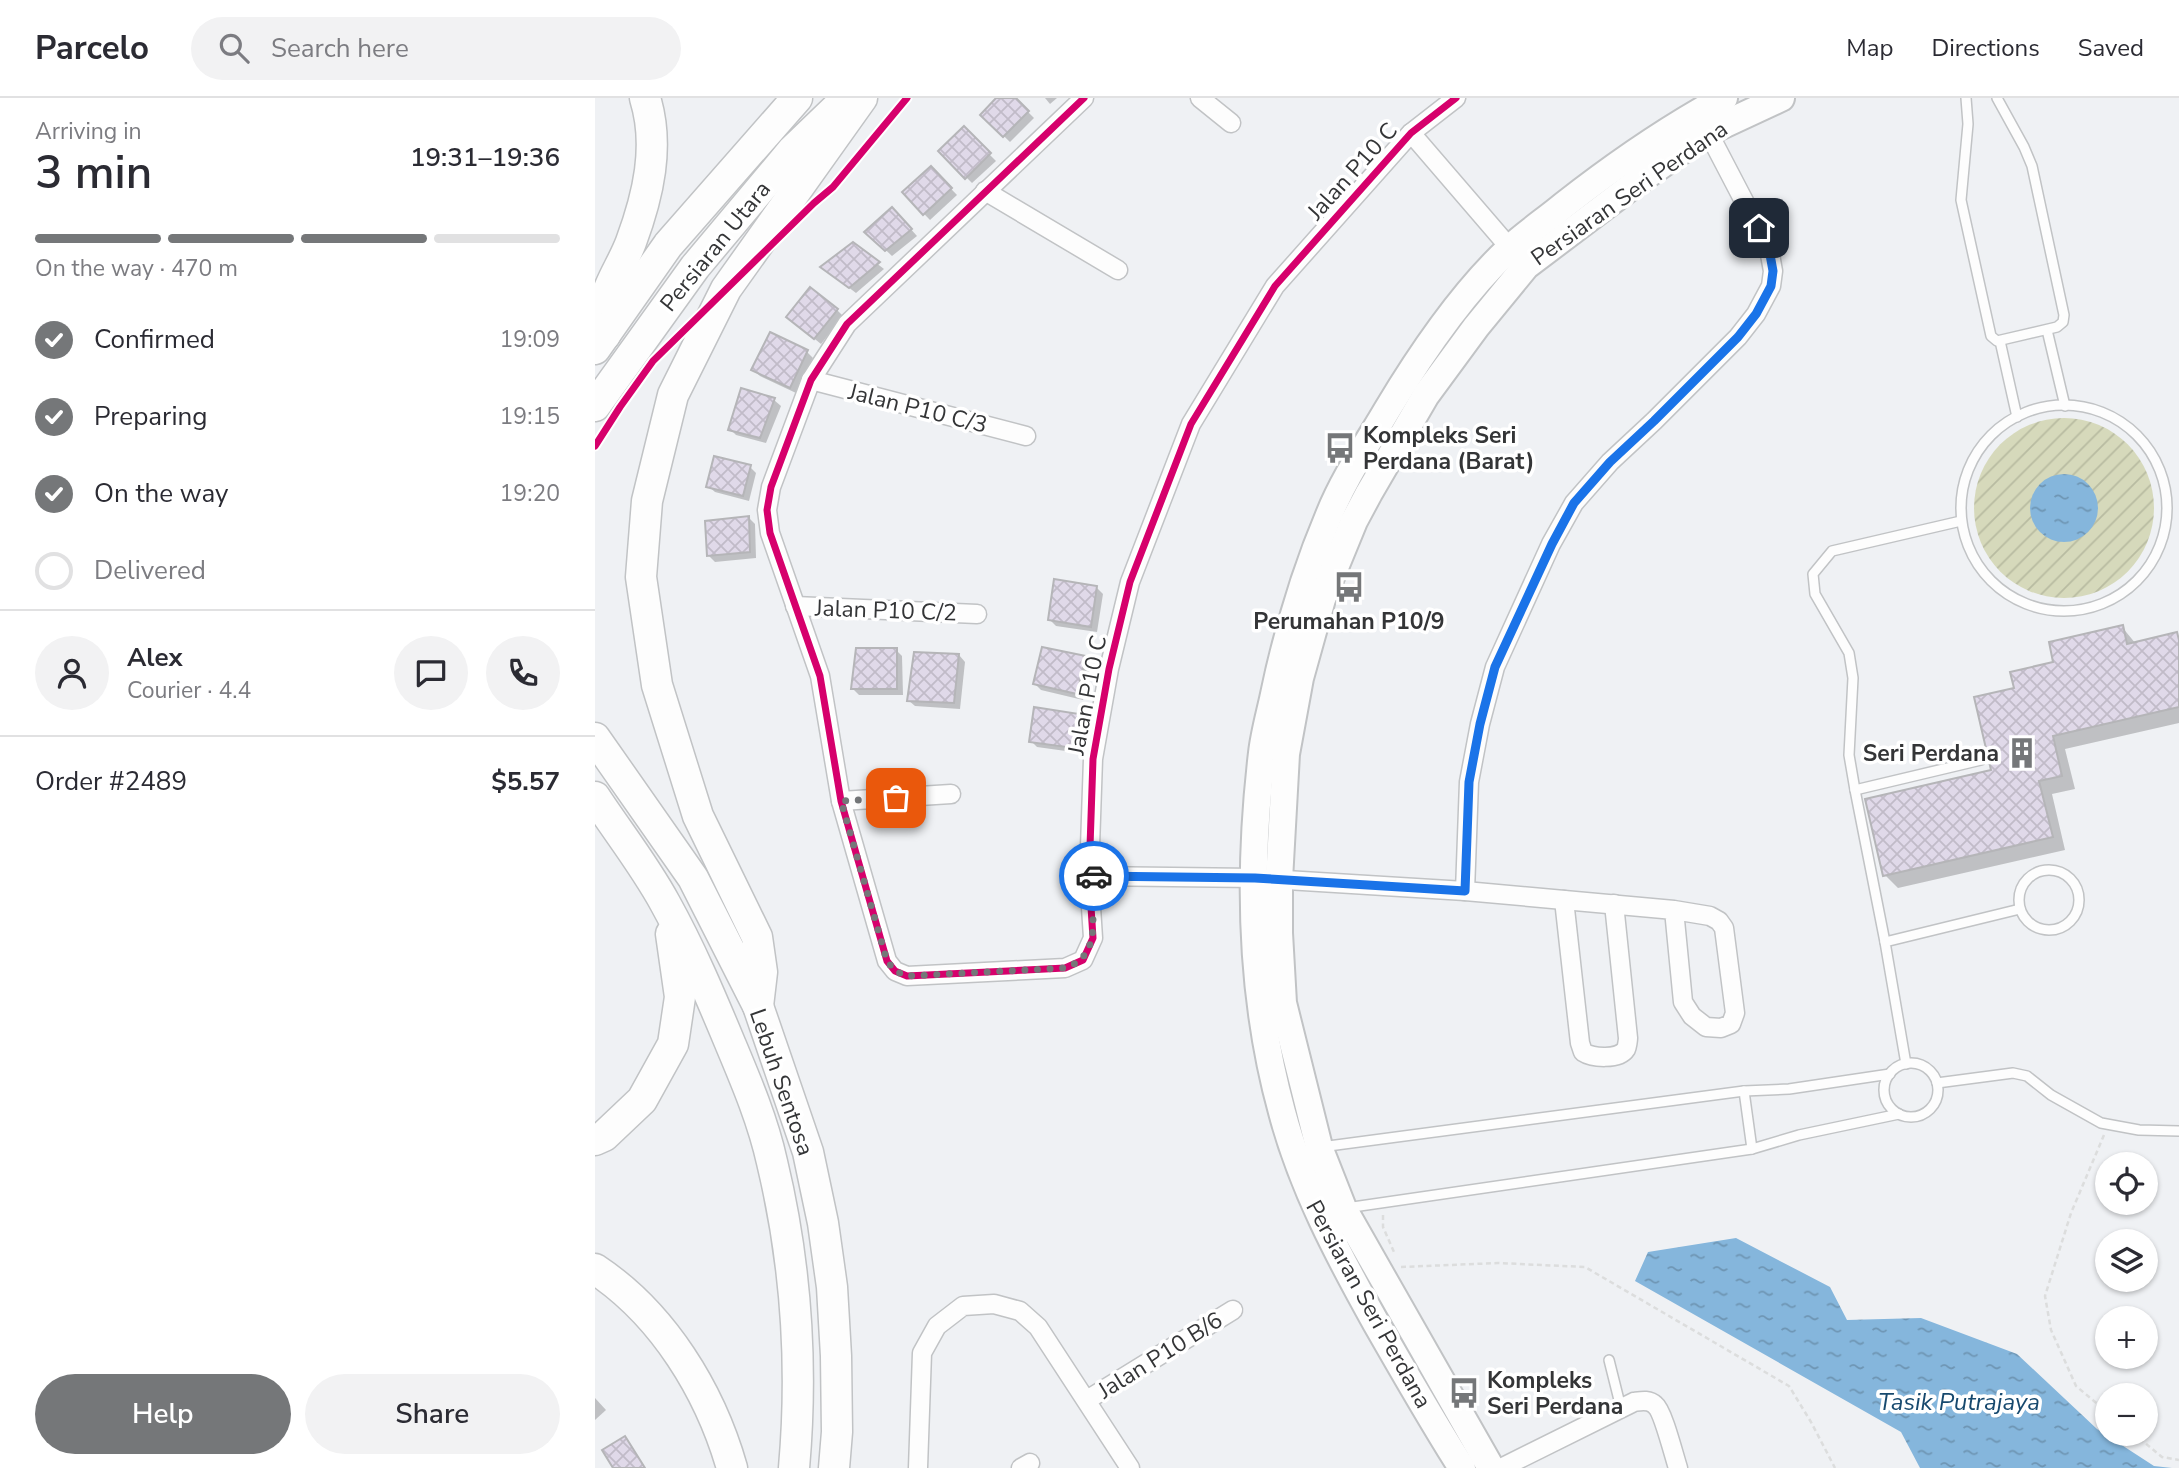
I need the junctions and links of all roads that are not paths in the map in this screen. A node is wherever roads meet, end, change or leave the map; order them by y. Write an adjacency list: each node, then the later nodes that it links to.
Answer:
1 (645, 98): 20 (main road)
2 (797, 98): 20 (main road, Persiaran Utara)
3 (848, 98): 22 (main road, Persiaran Utara)
4 (862, 98): 44 (main road)
5 (1084, 98): 15 (street, Jalan P10 C)
6 (1200, 98): 12 (street)
7 (1456, 98): 14 (street, Jalan P10 C)
8 (1724, 98): 16 (street, Persiaran Seri Perdana)
9 (1781, 98): 13 (street, Persiaran Seri Perdana)
10 (1966, 98): 19 (lane)
11 (1997, 98): 18 (lane)
12 (1231, 123)
13 (1708, 132): 16 (street, Persiaran Seri Perdana); 37 (street)
14 (1411, 133): 16 (street, Jalan P10 C); 35 (street, Jalan P10 C)
15 (985, 191): 17 (street); 21 (street, Jalan P10 C)
16 (1518, 257): 36 (street, Persiaran Seri Perdana)
17 (1118, 270)
18 (2047, 330): 19 (lane); 23 (lane)
19 (2000, 341): 24 (lane)
20 (600, 342)
21 (811, 380): 25 (street, Jalan P10 C/3); 27 (street, Jalan P10 C)
22 (595, 406)
23 (2065, 406): 24 (lane); 26 (lane)
24 (2017, 417): 26 (lane)
25 (1026, 436)
26 (1961, 521): 31 (lane)
27 (795, 606): 28 (street, Jalan P10 C/2); 34 (street, Jalan P10 C)
28 (977, 614)
29 (595, 738): 44 (main road, Lebuh Sentosa)
30 (1982, 760): 31 (lane)
31 (1855, 790): 43 (lane)
32 (951, 794): 34 (street)
33 (595, 797): 39 (main road, Lebuh Sentosa)
34 (841, 801): 35 (street, Jalan P10 C)
35 (1089, 876): 36 (street)
36 (1267, 879): 37 (street); 52 (street, Persiaran Seri Perdana)
37 (1465, 891): 38 (street)
38 (1564, 900): 40 (street); 40 (street)
39 (665, 901): 51 (main road); 61 (main road, Lebuh Sentosa)
40 (1614, 904): 42 (street)
41 (2020, 909): 41 (lane); 43 (lane)
42 (1674, 911): 42 (street)
43 (1885, 942): 45 (lane)
44 (758, 1006): 62 (main road, Lebuh Sentosa)
45 (1906, 1064): 46 (lane); 47 (lane)
46 (1890, 1074): 48 (lane); 49 (lane)
47 (1937, 1083): 49 (lane); 50 (lane)
48 (1744, 1091): 52 (lane); 53 (lane)
49 (1899, 1114): 53 (lane)
50 (2179, 1131)
51 (595, 1140)
52 (1307, 1149): 54 (street, Persiaran Seri Perdana)
53 (1752, 1149): 54 (lane)
54 (1330, 1210): 65 (street, Persiaran Seri Perdana); 66 (street, Persiaran Seri Perdana)
55 (595, 1269): 60 (main road)
56 (1233, 1310): 58 (street, Jalan P10 B/6)
57 (1609, 1360): 59 (lane)
58 (1087, 1400): 63 (street); 64 (street)
59 (1622, 1408): 67 (street); 68 (street)
60 (732, 1468)
61 (794, 1468)
62 (834, 1468)
63 (918, 1468)
64 (1130, 1468)
65 (1462, 1468)
66 (1490, 1468)
67 (1500, 1468)
68 (1678, 1468)

